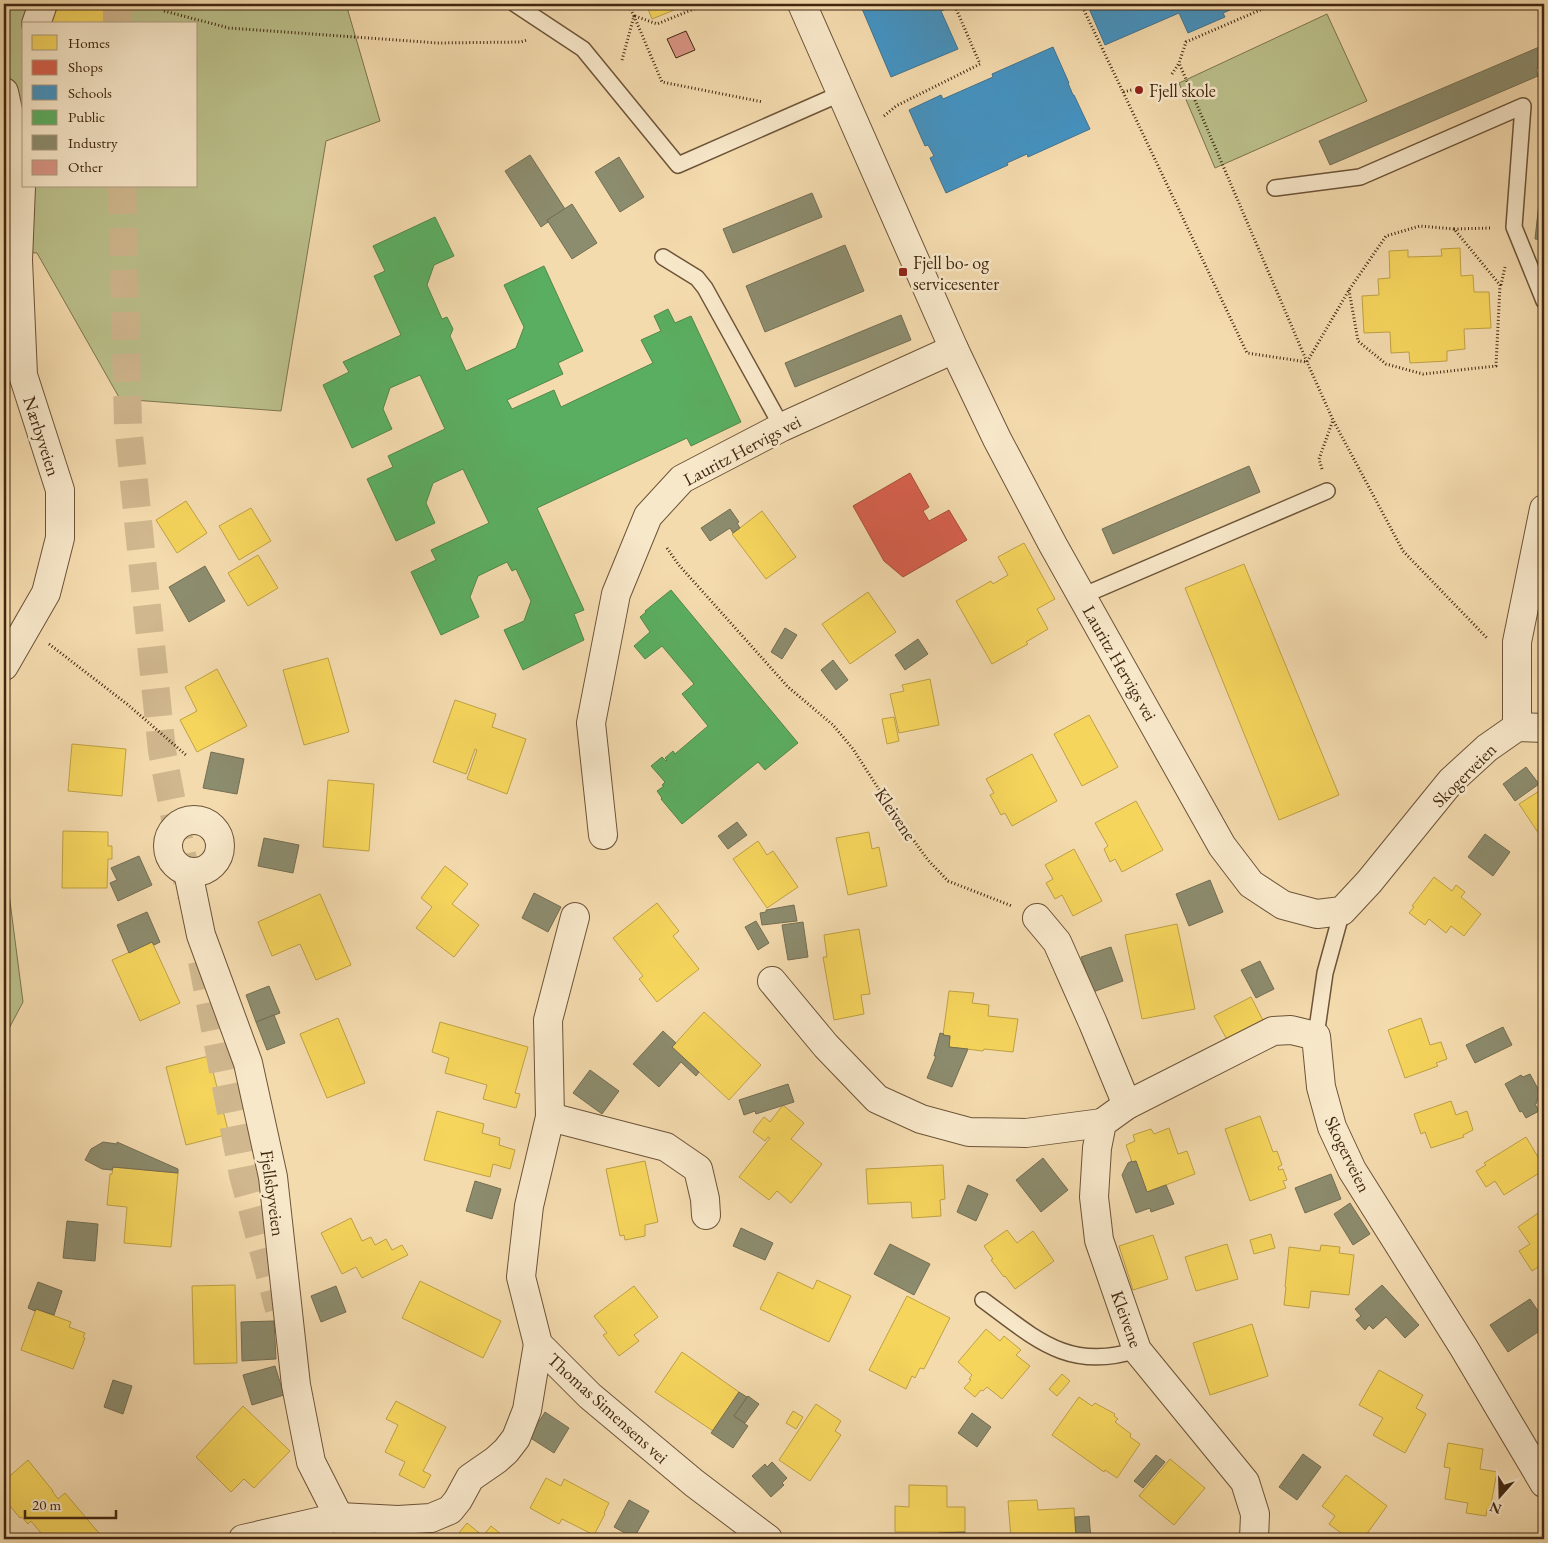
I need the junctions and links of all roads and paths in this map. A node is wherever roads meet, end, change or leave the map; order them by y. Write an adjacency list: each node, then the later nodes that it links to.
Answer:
1 (43, 4): 11 (street)
2 (515, 4): 12 (lane)
3 (628, 4): 10 (path)
4 (706, 4): 10 (path)
5 (802, 4): 19 (street, Lauritz Hervigs vei)
6 (954, 4): 23 (path)
7 (1081, 4): 18 (path)
8 (1274, 4): 13 (path)
9 (164, 11): 12 (path)
10 (634, 16): 15 (path); 21 (path)
11 (37, 22)
12 (559, 33): 15 (lane)
13 (1179, 63): 14 (path); 31 (path)
14 (1172, 74)
15 (615, 88): 19 (lane)
16 (1140, 88): 18 (path)
17 (4, 92): 22 (street, Nærbyveien)
18 (1123, 92): 31 (path)
19 (842, 93): 23 (street, Lauritz Hervigs vei)
20 (22, 99): 22 (street, Nærbyveien)
21 (770, 103)
22 (13, 133): 38 (street, Nærbyveien)
23 (861, 137): 30 (street, Lauritz Hervigs vei)
24 (1275, 188): 25 (lane)
25 (1514, 227): 26 (path); 29 (lane)
26 (1454, 229): 28 (path); 28 (path)
27 (663, 257): 33 (lane)
28 (1349, 290): 31 (path)
29 (1544, 301)
30 (954, 349): 33 (street, Lauritz Hervigs vei); 37 (street, Lauritz Hervigs vei)
31 (1307, 362): 32 (path)
32 (1333, 420): 34 (path); 39 (path)
33 (782, 427): 36 (street, Lauritz Hervigs vei)
34 (1327, 491): 37 (lane)
35 (1544, 509): 41 (street)
36 (648, 516): 44 (street, Lauritz Hervigs vei); 48 (path, Kleivene)
37 (1082, 596): 46 (street, Lauritz Hervigs vei)
38 (26, 627): 40 (street, Nærbyveien); 43 (path)
39 (1493, 644)
40 (4, 666)
41 (1517, 727): 42 (street); 46 (street, Skogerveien)
42 (1544, 728)
43 (186, 755)
44 (603, 835)
45 (188, 872): 59 (street, Fjellsbyveien)
46 (1342, 911): 50 (lane, Skogerveien)
47 (576, 917): 52 (street, Thomas Simensens vei)
48 (1037, 918): 51 (street)
49 (772, 981): 53 (street)
50 (1316, 1036): 51 (street); 58 (street, Skogerveien)
51 (1127, 1104): 53 (street)
52 (550, 1117): 54 (street); 56 (street, Thomas Simensens vei)
53 (1102, 1123): 57 (street, Kleivene)
54 (706, 1215)
55 (983, 1300): 57 (lane)
56 (538, 1344): 59 (street); 62 (street, Thomas Simensens vei)
57 (1137, 1350): 63 (street, Kleivene)
58 (1544, 1483)
59 (339, 1518): 60 (street); 61 (street, Fjellsbyveien)
60 (243, 1539)
61 (360, 1539)
62 (768, 1539)
63 (1254, 1539)

